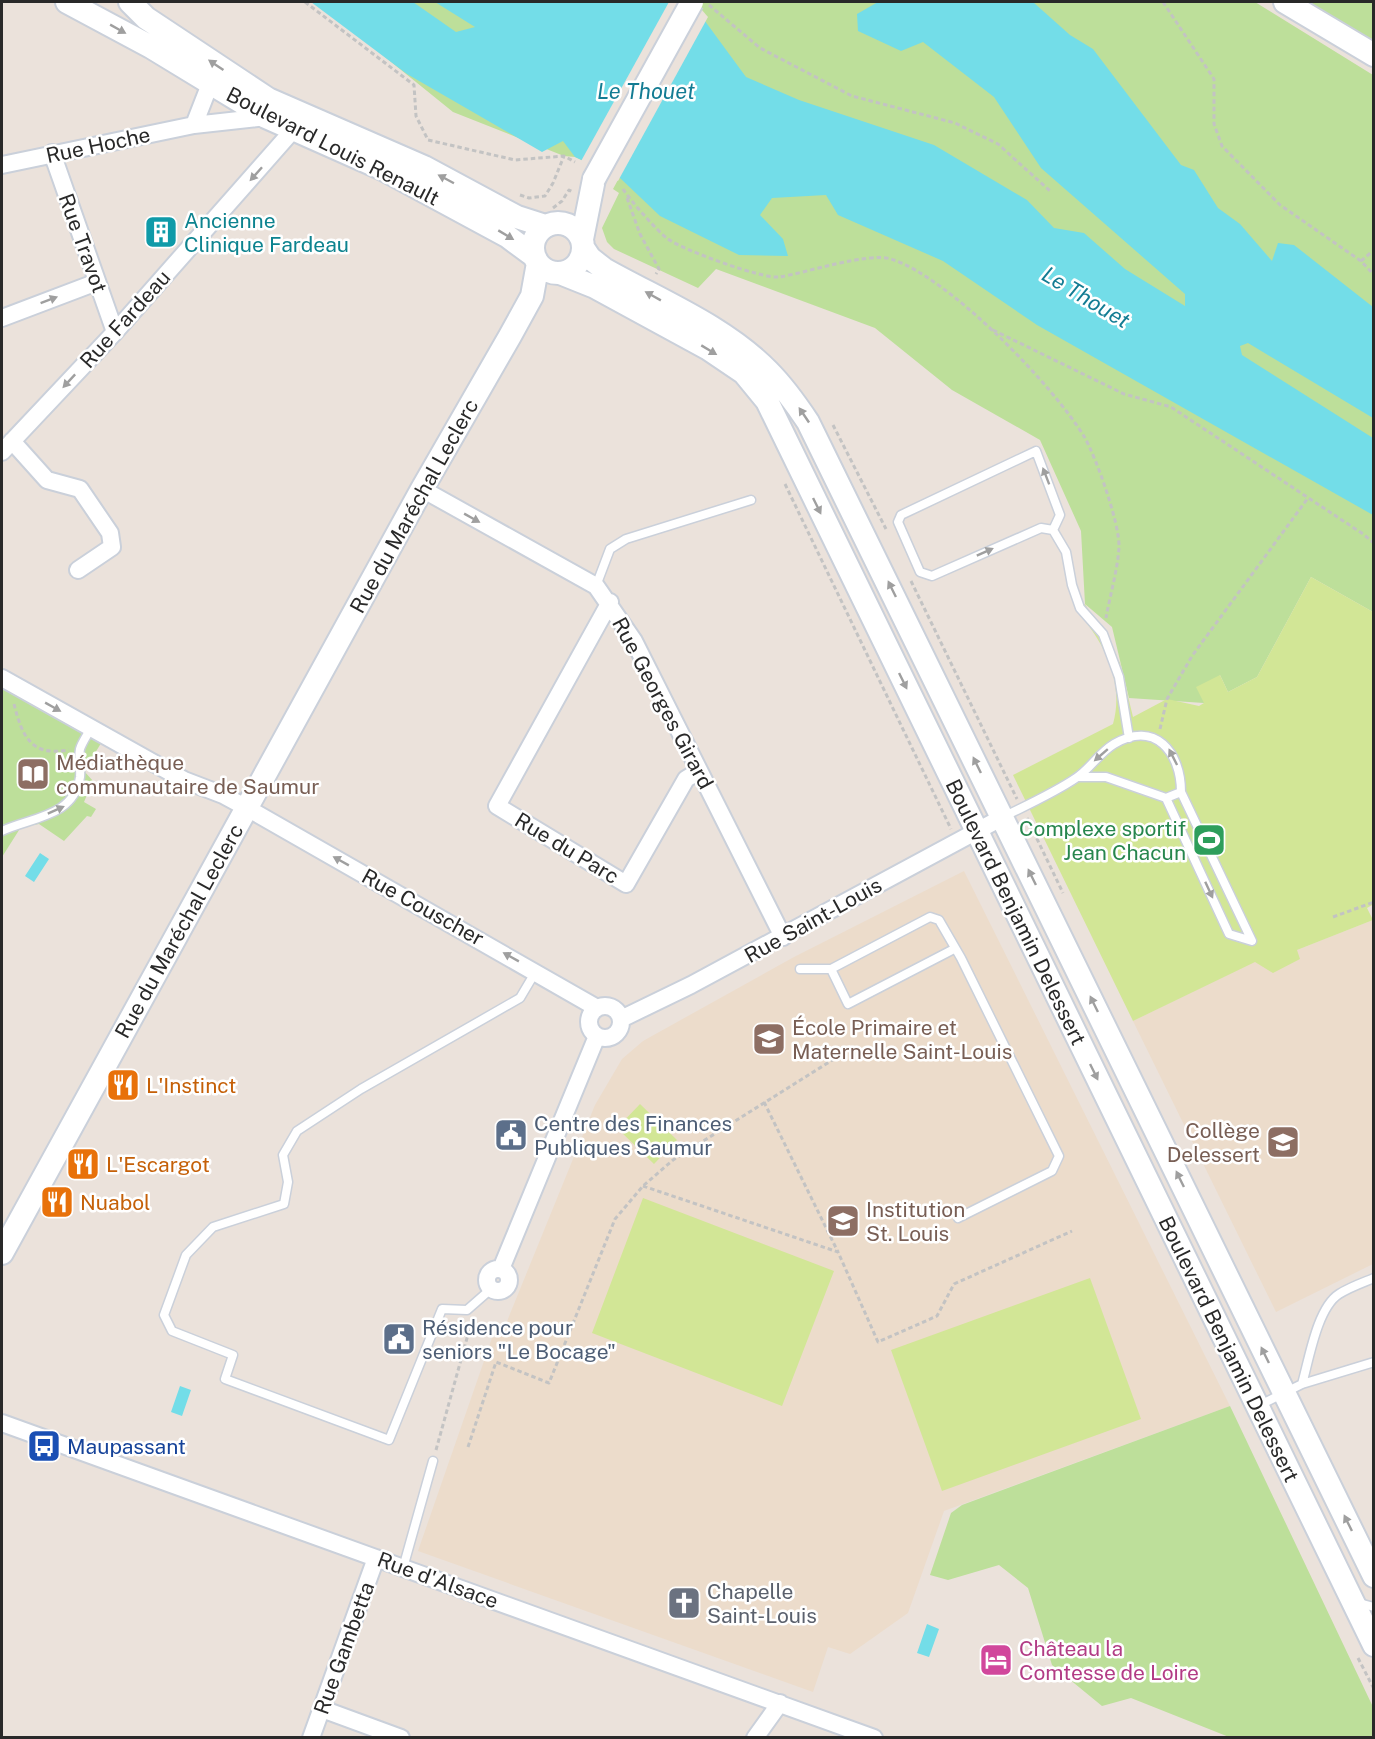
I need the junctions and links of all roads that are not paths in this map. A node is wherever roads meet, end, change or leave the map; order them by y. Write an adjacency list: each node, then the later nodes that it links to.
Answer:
1 (67, 2): 6 (main road, Boulevard Louis Renault, one-way to 6)
2 (130, 2): 13 (main road, Boulevard Louis Renault, one-way to 2)
3 (692, 2): 12 (main road, bridge)
4 (1285, 2): 5 (main road)
5 (1374, 55)
6 (210, 84): 7 (main road, Boulevard Louis Renault); 8 (street)
7 (266, 117): 8 (street, Rue Hoche); 9 (main road, Boulevard Louis Renault)
8 (194, 125): 10 (street, Rue Hoche)
9 (294, 129): 15 (main road, Boulevard Louis Renault, one-way to 15); 18 (street, Rue Fardeau, one-way to 18)
10 (52, 153): 11 (street, Rue Hoche); 16 (street, Rue Travot)
11 (2, 165)
12 (594, 179): 13 (main road); 14 (main road)
13 (549, 224): 14 (main road); 15 (main road)
14 (583, 244): 15 (main road); 34 (main road, Boulevard Benjamin Delessert, one-way to 14)
15 (547, 266): 20 (main road, Rue du Maréchal Leclerc); 36 (main road, Boulevard Benjamin Delessert, one-way to 36)
16 (97, 282): 17 (street, one-way to 16); 18 (street, Rue Travot)
17 (2, 318)
18 (115, 332): 19 (street, Rue Fardeau, one-way to 19)
19 (7, 447): 23 (street)
20 (422, 489): 24 (street, Rue Georges Girard, one-way to 24); 33 (main road, Rue du Maréchal Leclerc)
21 (751, 500): 24 (lane)
22 (1053, 530): 22 (lane, one-way to 22); 28 (lane)
23 (78, 570)
24 (596, 586): 25 (street, Rue Georges Girard)
25 (610, 602): 29 (street, Rue Georges Girard); 29 (street, Rue du Parc)
26 (2, 678): 27 (street, Rue Couscher, one-way to 27)
27 (91, 728): 33 (street, Rue Couscher); 35 (lane, one-way to 27)
28 (1129, 738): 30 (lane, one-way to 30); 31 (lane, one-way to 28)
29 (699, 771): 37 (street, Rue Georges Girard)
30 (1078, 777): 32 (lane); 34 (lane)
31 (1181, 792): 32 (lane); 32 (lane, one-way to 31)
32 (1166, 798)
33 (247, 808): 41 (street, Rue Couscher, one-way to 33); 46 (main road, Rue du Maréchal Leclerc)
34 (1003, 817): 36 (street, Rue Saint-Louis); 50 (main road, Boulevard Benjamin Delessert, one-way to 34)
35 (2, 831)
36 (976, 831): 37 (street, Rue Saint-Louis); 51 (main road, Boulevard Benjamin Delessert, one-way to 51)
37 (783, 937): 43 (street, Rue Saint-Louis)
38 (954, 949): 40 (lane); 40 (lane); 45 (lane)
39 (800, 969): 40 (lane)
40 (831, 969)
41 (536, 971): 42 (street, Rue Couscher); 48 (lane)
42 (597, 1008): 43 (street); 44 (street)
43 (621, 1019): 44 (street)
44 (597, 1036): 48 (street)
45 (958, 1218)
46 (2, 1253)
47 (1374, 1278): 50 (lane)
48 (491, 1289)
49 (1374, 1362): 50 (lane)
50 (1293, 1389): 51 (lane); 56 (main road, Boulevard Benjamin Delessert, one-way to 50)
51 (1257, 1407): 57 (main road, Boulevard Benjamin Delessert)
52 (2, 1423): 54 (street, Rue d'Alsace)
53 (433, 1461): 55 (lane)
54 (376, 1558): 55 (street, Rue d'Alsace); 60 (street, Rue Gambetta)
55 (403, 1568): 59 (street, Rue d'Alsace)
56 (1374, 1576)
57 (1363, 1604): 58 (main road, Boulevard Benjamin Delessert)
58 (1374, 1645)
59 (780, 1703): 63 (street); 64 (street, Rue d'Alsace)
60 (322, 1709): 61 (street, Rue Gambetta); 62 (street)
61 (311, 1737)
62 (401, 1737)
63 (755, 1737)
64 (874, 1737)

